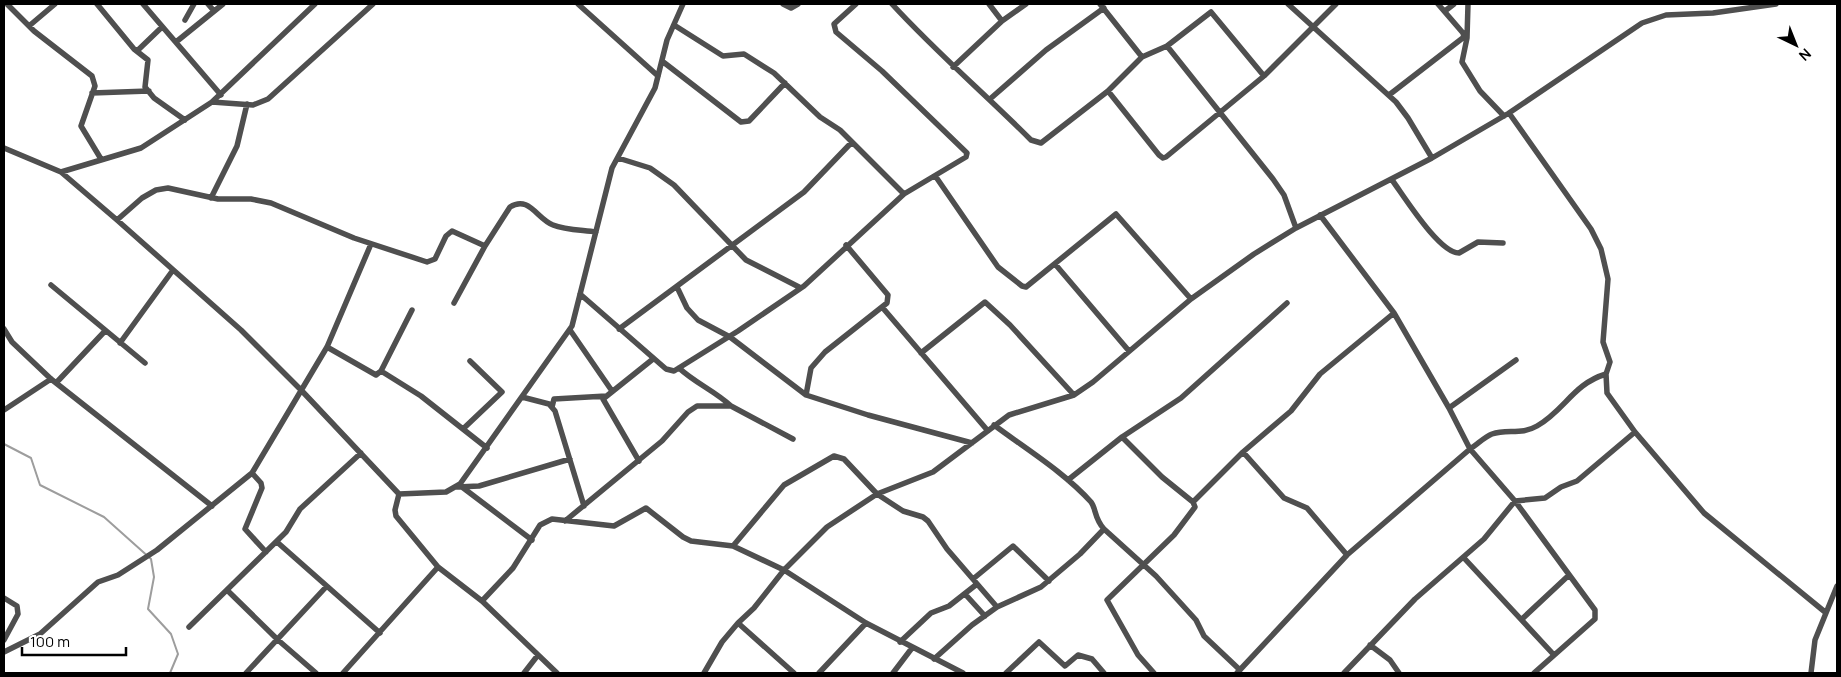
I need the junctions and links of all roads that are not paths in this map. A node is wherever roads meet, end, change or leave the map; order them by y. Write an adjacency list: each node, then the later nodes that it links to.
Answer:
1 (7, 4): 30 (street)
2 (55, 4): 30 (street)
3 (97, 4): 35 (street)
4 (143, 4): 31 (street)
5 (194, 4): 27 (street)
6 (208, 4): 26 (street)
7 (223, 4): 26 (street)
8 (315, 4): 45 (street)
9 (373, 4): 49 (street)
10 (578, 4): 39 (street)
11 (684, 4): 29 (street)
12 (783, 4): 13 (street)
13 (798, 4)
14 (856, 4): 59 (street)
15 (892, 4): 38 (street)
16 (989, 4): 28 (street)
17 (1026, 4): 28 (street)
18 (1288, 4): 32 (street)
19 (1336, 4): 32 (street)
20 (1438, 4): 25 (street)
21 (1454, 4): 25 (street)
22 (1468, 4): 51 (street)
23 (1776, 4): 51 (street)
24 (1102, 6): 36 (street); 47 (street)
25 (1445, 10): 46 (street)
26 (214, 11): 33 (street)
27 (185, 20)
28 (1002, 21): 38 (street)
29 (674, 24): 37 (street); 41 (street)
30 (29, 26): 44 (street)
31 (162, 27): 33 (street); 35 (street)
32 (1311, 27): 40 (street); 46 (street)
33 (176, 42): 45 (street)
34 (1167, 46): 36 (street); 40 (street); 50 (street)
35 (137, 51): 42 (street)
36 (1142, 57): 43 (street)
37 (662, 61): 39 (street); 41 (street)
38 (953, 66): 47 (street)
39 (658, 76): 55 (street)
40 (1264, 76): 50 (street)
41 (785, 83): 53 (street)
42 (149, 91): 44 (street); 52 (street)
43 (1108, 91): 47 (street); 50 (street)
44 (92, 93): 57 (street)
45 (221, 95): 48 (street)
46 (1389, 95): 56 (street)
47 (990, 99)
48 (212, 102): 49 (street); 52 (street)
49 (248, 104): 62 (street)
50 (1220, 110): 65 (street)
51 (1507, 114): 56 (street); 99 (street)
52 (185, 120): 57 (street)
53 (852, 142): 61 (street); 69 (street)
54 (4, 148): 58 (street)
55 (618, 158): 66 (street); 69 (street)
56 (1432, 158): 60 (street)
57 (101, 159): 58 (street)
58 (61, 172): 64 (street)
59 (936, 177): 61 (street); 72 (street)
60 (1392, 180): 63 (street); 67 (street)
61 (904, 194): 70 (street)
62 (211, 198): 64 (street); 68 (street)
63 (1320, 215): 65 (street); 83 (street)
64 (117, 220): 73 (street)
65 (1296, 228): 78 (street)
66 (596, 232): 71 (street); 77 (street)
67 (1504, 243)
68 (371, 244): 71 (street); 90 (street)
69 (731, 245): 75 (street); 76 (street)
70 (846, 245): 76 (street); 81 (street)
71 (485, 246): 79 (street)
72 (1055, 264): 78 (street); 91 (street)
73 (173, 270): 89 (street); 101 (street)
74 (51, 286): 87 (street)
75 (677, 287): 84 (street); 88 (street)
76 (799, 287): 88 (street)
77 (580, 294): 84 (street); 86 (street)
78 (1191, 299): 91 (street)
79 (454, 303)
80 (1287, 303): 115 (street)
81 (882, 307): 92 (street); 103 (street)
82 (412, 310): 98 (street)
83 (1394, 313): 109 (street); 120 (street)
84 (618, 329): 93 (street)
85 (4, 330): 100 (street)
86 (570, 330): 102 (street); 106 (street)
87 (105, 331): 89 (street); 100 (street)
88 (730, 337): 97 (street); 103 (street)
89 (120, 343): 96 (street)
90 (327, 347): 98 (street); 101 (street)
91 (1129, 351): 104 (street)
92 (921, 353): 104 (street); 113 (street)
93 (653, 359): 97 (street); 102 (street)
94 (1516, 360): 109 (street)
95 (470, 362): 112 (street)
96 (146, 363)
97 (679, 368): 108 (street)
98 (381, 371): 112 (street)
99 (1606, 374): 114 (street); 119 (street)
100 (53, 381): 110 (street); 131 (street)
101 (302, 391): 121 (street); 124 (street)
102 (612, 391): 105 (street)
103 (806, 394): 117 (street)
104 (1074, 395): 111 (street)
105 (606, 396): 107 (street); 123 (street)
106 (522, 397): 107 (street); 118 (street)
107 (552, 407): 122 (street)
108 (732, 407): 116 (street); 123 (street)
109 (1449, 408): 119 (street)
110 (5, 409)
111 (994, 425): 113 (street); 125 (street)
112 (464, 428): 118 (street)
113 (988, 431): 117 (street)
114 (1635, 432): 129 (street); 154 (street)
115 (1122, 437): 125 (street); 130 (street)
116 (793, 439)
117 (972, 443): 128 (street)
118 (487, 448): 126 (street)
119 (1470, 450): 129 (street); 139 (street)
120 (1243, 452): 130 (street); 139 (street)
121 (361, 453): 127 (street); 136 (street)
122 (570, 459): 126 (street); 132 (street)
123 (639, 461): 132 (street)
124 (252, 473): 131 (street); 138 (street)
125 (1068, 480): 134 (street)
126 (460, 487): 127 (street); 135 (street)
127 (399, 494): 142 (street)
128 (877, 494): 137 (street); 143 (street); 145 (street)
129 (1515, 501): 140 (street); 144 (street)
130 (1193, 502): 141 (street)
131 (212, 506): 166 (street)
132 (584, 506): 133 (street)
133 (565, 521): 135 (street); 137 (street)
134 (1104, 529): 141 (street); 146 (street)
135 (532, 540): 152 (street)
136 (277, 542): 138 (street); 148 (street)
137 (733, 546): 143 (street)
138 (266, 552): 149 (street)
139 (1348, 555): 170 (street)
140 (1464, 558): 156 (street); 164 (street)
141 (1144, 565): 170 (street); 183 (street)
142 (438, 568): 152 (street); 160 (street)
143 (784, 570): 157 (street); 158 (street)
144 (1568, 576): 156 (street); 167 (street)
145 (975, 581): 146 (street); 150 (street); 153 (street)
146 (1048, 581): 153 (street)
147 (1837, 586): 154 (street)
148 (326, 587): 160 (street); 162 (street)
149 (228, 591): 159 (street); 162 (street)
150 (965, 594): 155 (street); 163 (street)
151 (4, 598): 161 (street)
152 (482, 601): 168 (street)
153 (997, 607): 155 (street)
154 (1825, 612): 187 (street)
155 (985, 616): 169 (street)
156 (1522, 619): 167 (street)
157 (738, 623): 176 (street); 177 (street)
158 (866, 623): 163 (street); 178 (street)
159 (189, 628)
160 (380, 633): 173 (street)
161 (4, 640)
162 (278, 640): 171 (street); 172 (street)
163 (900, 642): 165 (street)
164 (1370, 645): 184 (street); 185 (street)
165 (912, 648): 169 (street); 179 (street)
166 (4, 652)
167 (1554, 655): 186 (street)
168 (538, 656): 174 (street); 175 (street)
169 (934, 659): 180 (street)
170 (1238, 671)
171 (246, 673)
172 (316, 673)
173 (343, 673)
174 (524, 673)
175 (558, 673)
176 (704, 673)
177 (794, 673)
178 (819, 673)
179 (892, 673)
180 (960, 673)
181 (1006, 673): 182 (street)
182 (1104, 673)
183 (1154, 673)
184 (1344, 673)
185 (1399, 673)
186 (1534, 673)
187 (1811, 673)

